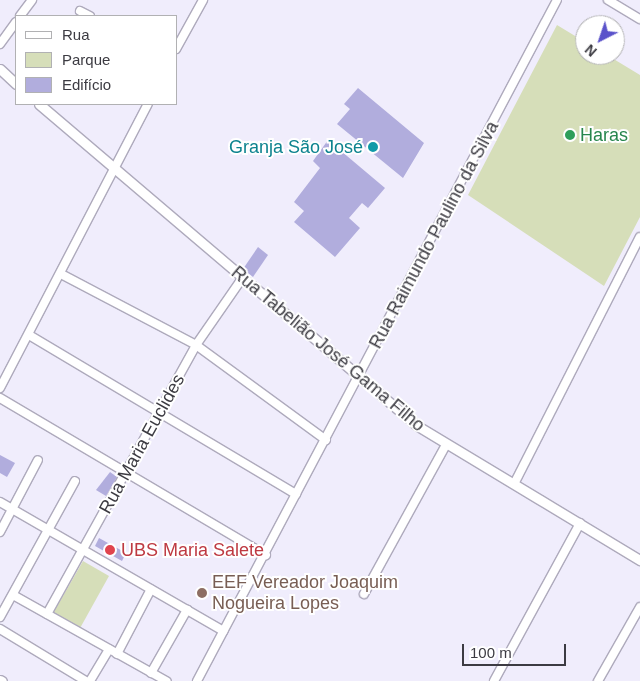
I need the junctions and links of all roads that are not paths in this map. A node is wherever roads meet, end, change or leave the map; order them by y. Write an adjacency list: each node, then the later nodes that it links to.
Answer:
1 (32, 0): 6 (street)
2 (203, 0): 11 (street)
3 (557, 0): 22 (street, Rua Raimundo Paulino da Silva)
4 (608, 0): 8 (street)
5 (80, 12): 7 (street)
6 (21, 15)
7 (88, 15)
8 (640, 19)
9 (15, 23): 10 (street)
10 (0, 44)
11 (178, 45)
12 (0, 69): 13 (street)
13 (15, 83)
14 (40, 105): 16 (street, Rua Tabelião José Gama Filho)
15 (148, 105): 16 (street)
16 (115, 170): 18 (street); 19 (street, Rua Tabelião José Gama Filho)
17 (640, 236): 31 (street)
18 (61, 274): 20 (street); 21 (street)
19 (242, 277): 21 (street, Rua Maria Euclides); 22 (street, Rua Tabelião José Gama Filho)
20 (29, 335): 23 (street); 25 (street)
21 (196, 345): 25 (street, Rua Maria Euclides); 26 (street)
22 (359, 379): 26 (street, Rua Raimundo Paulino da Silva); 27 (street, Rua Tabelião José Gama Filho)
23 (0, 388)
24 (0, 398): 29 (street)
25 (161, 411): 29 (street, Rua Maria Euclides); 32 (street)
26 (326, 440): 32 (street, Rua Raimundo Paulino da Silva)
27 (446, 445): 31 (street, Rua Tabelião José Gama Filho); 42 (street)
28 (38, 460): 34 (street)
29 (126, 475): 38 (street, Rua Maria Euclides); 39 (street)
30 (75, 481): 36 (street)
31 (514, 484): 35 (street, Rua Tabelião José Gama Filho)
32 (296, 494): 39 (street, Rua Raimundo Paulino da Silva)
33 (0, 502): 34 (street)
34 (12, 509): 36 (street); 37 (street)
35 (580, 522): 40 (street, Rua Tabelião José Gama Filho); 57 (street)
36 (48, 530): 38 (street); 43 (street)
37 (0, 532)
38 (84, 550): 41 (street); 46 (street, Rua Maria Euclides)
39 (266, 554): 49 (street, Rua Raimundo Paulino da Silva)
40 (640, 560)
41 (152, 589): 45 (street); 51 (street)
42 (364, 594)
43 (13, 595): 46 (street); 47 (street)
44 (640, 607): 58 (street)
45 (187, 610): 49 (street); 52 (street)
46 (47, 614): 50 (street)
47 (0, 617)
48 (0, 629): 53 (street)
49 (223, 631): 56 (street, Rua Raimundo Paulino da Silva)
50 (110, 649): 51 (street); 54 (street)
51 (118, 654): 52 (street)
52 (151, 673): 55 (street)
53 (86, 681)
54 (90, 681)
55 (166, 681)
56 (197, 681)
57 (494, 681)
58 (598, 681)

